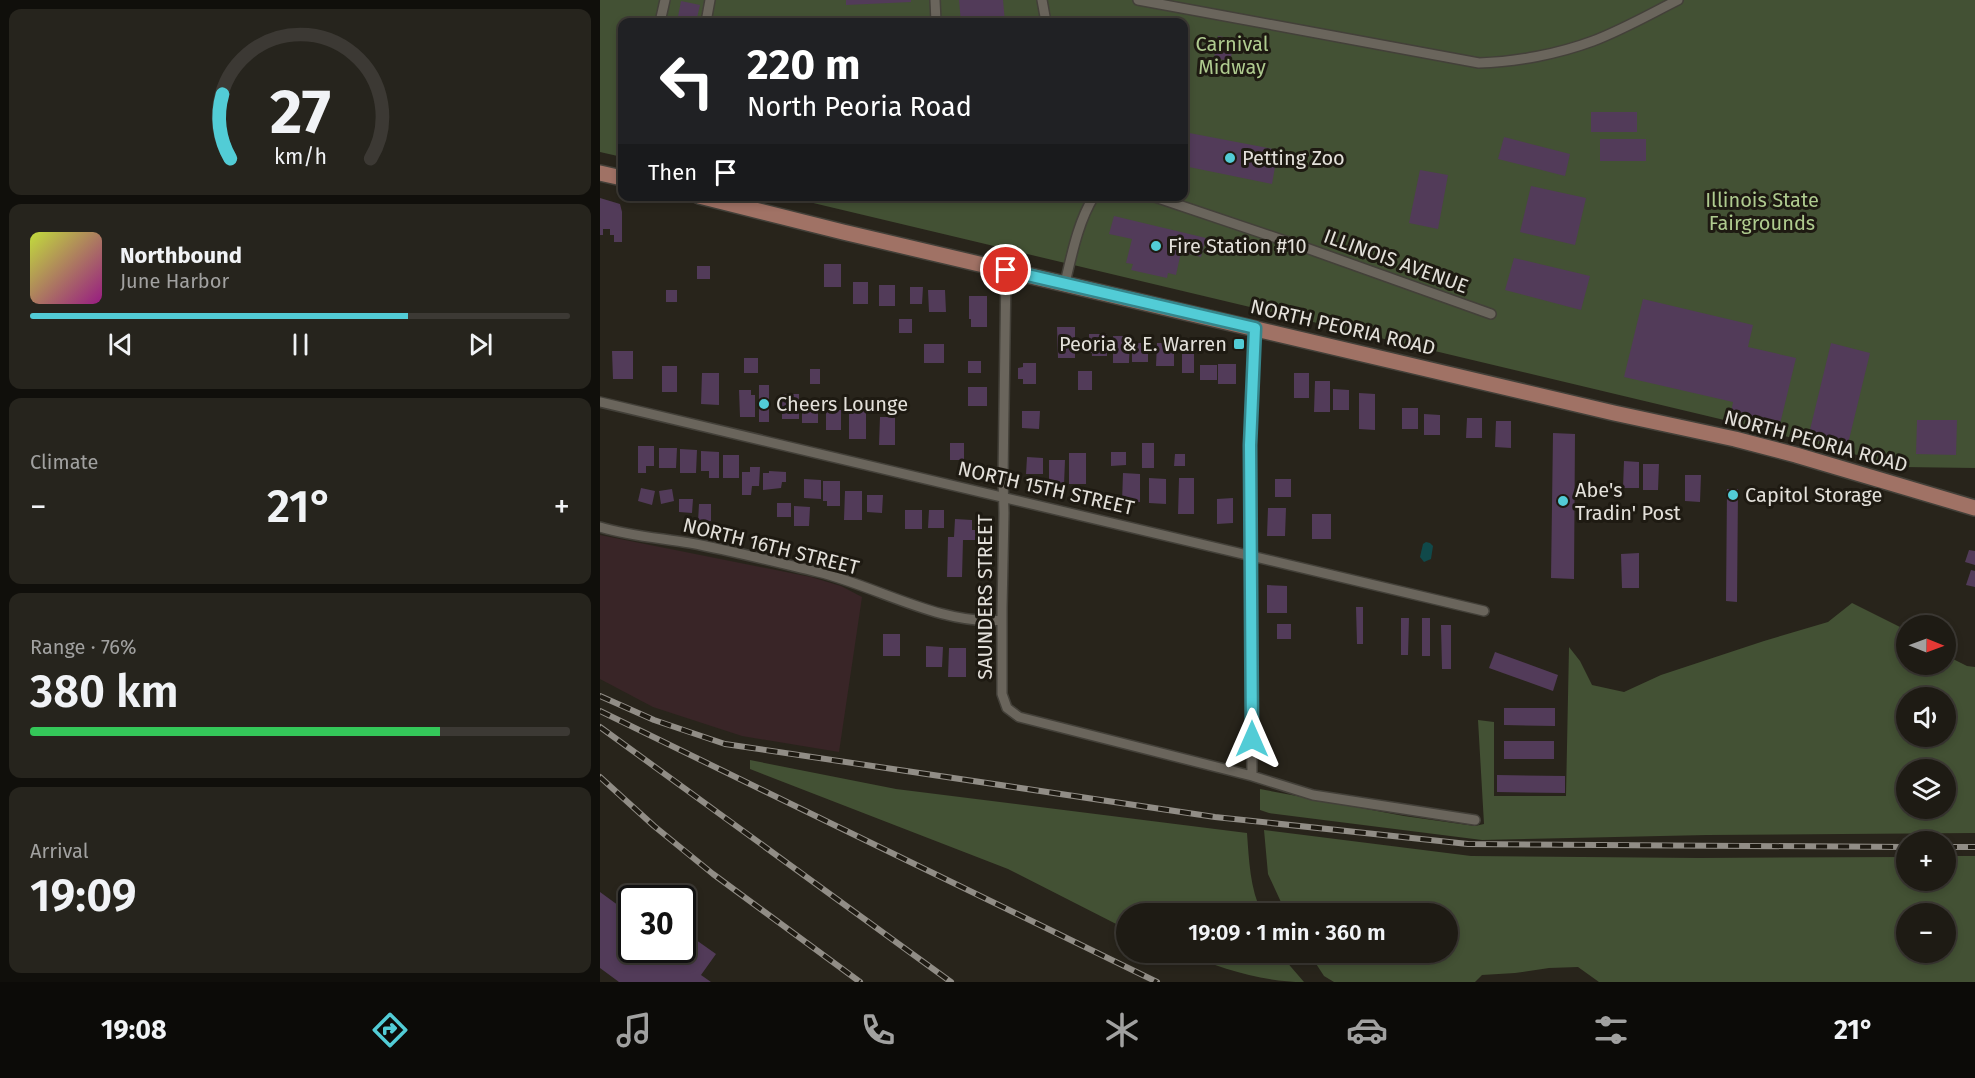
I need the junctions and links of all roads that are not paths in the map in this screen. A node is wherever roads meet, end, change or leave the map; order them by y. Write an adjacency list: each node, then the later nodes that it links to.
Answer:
1 (665, 0): 7 (street)
2 (710, 0): 8 (street)
3 (935, 0): 9 (street)
4 (1042, 0): 10 (street)
5 (1138, 0): 6 (street)
6 (1678, 0)
7 (661, 18)
8 (707, 18)
9 (936, 18)
10 (1045, 18)
11 (600, 173): 12 (main road)
12 (618, 177)
13 (720, 201): 16 (main road, NORTH PEORIA ROAD)
14 (1092, 201): 17 (street)
15 (1167, 201): 18 (street, ILLINOIS AVENUE)
16 (1006, 270): 17 (main road, NORTH PEORIA ROAD); 21 (street, SAUNDERS STREET)
17 (1065, 283): 19 (main road, NORTH PEORIA ROAD)
18 (1491, 314)
19 (1255, 328): 22 (main road, NORTH PEORIA ROAD); 24 (street)
20 (600, 402): 21 (street, NORTH 15TH STREET)
21 (1002, 497): 24 (street, NORTH 15TH STREET); 26 (street, SAUNDERS STREET)
22 (1975, 508)
23 (600, 527): 26 (street, NORTH 16TH STREET)
24 (1252, 555): 25 (street, NORTH 15TH STREET); 27 (street)
25 (1484, 611)
26 (1002, 620): 27 (street, SAUNDERS STREET)
27 (1252, 776): 28 (street)
28 (1475, 820)

